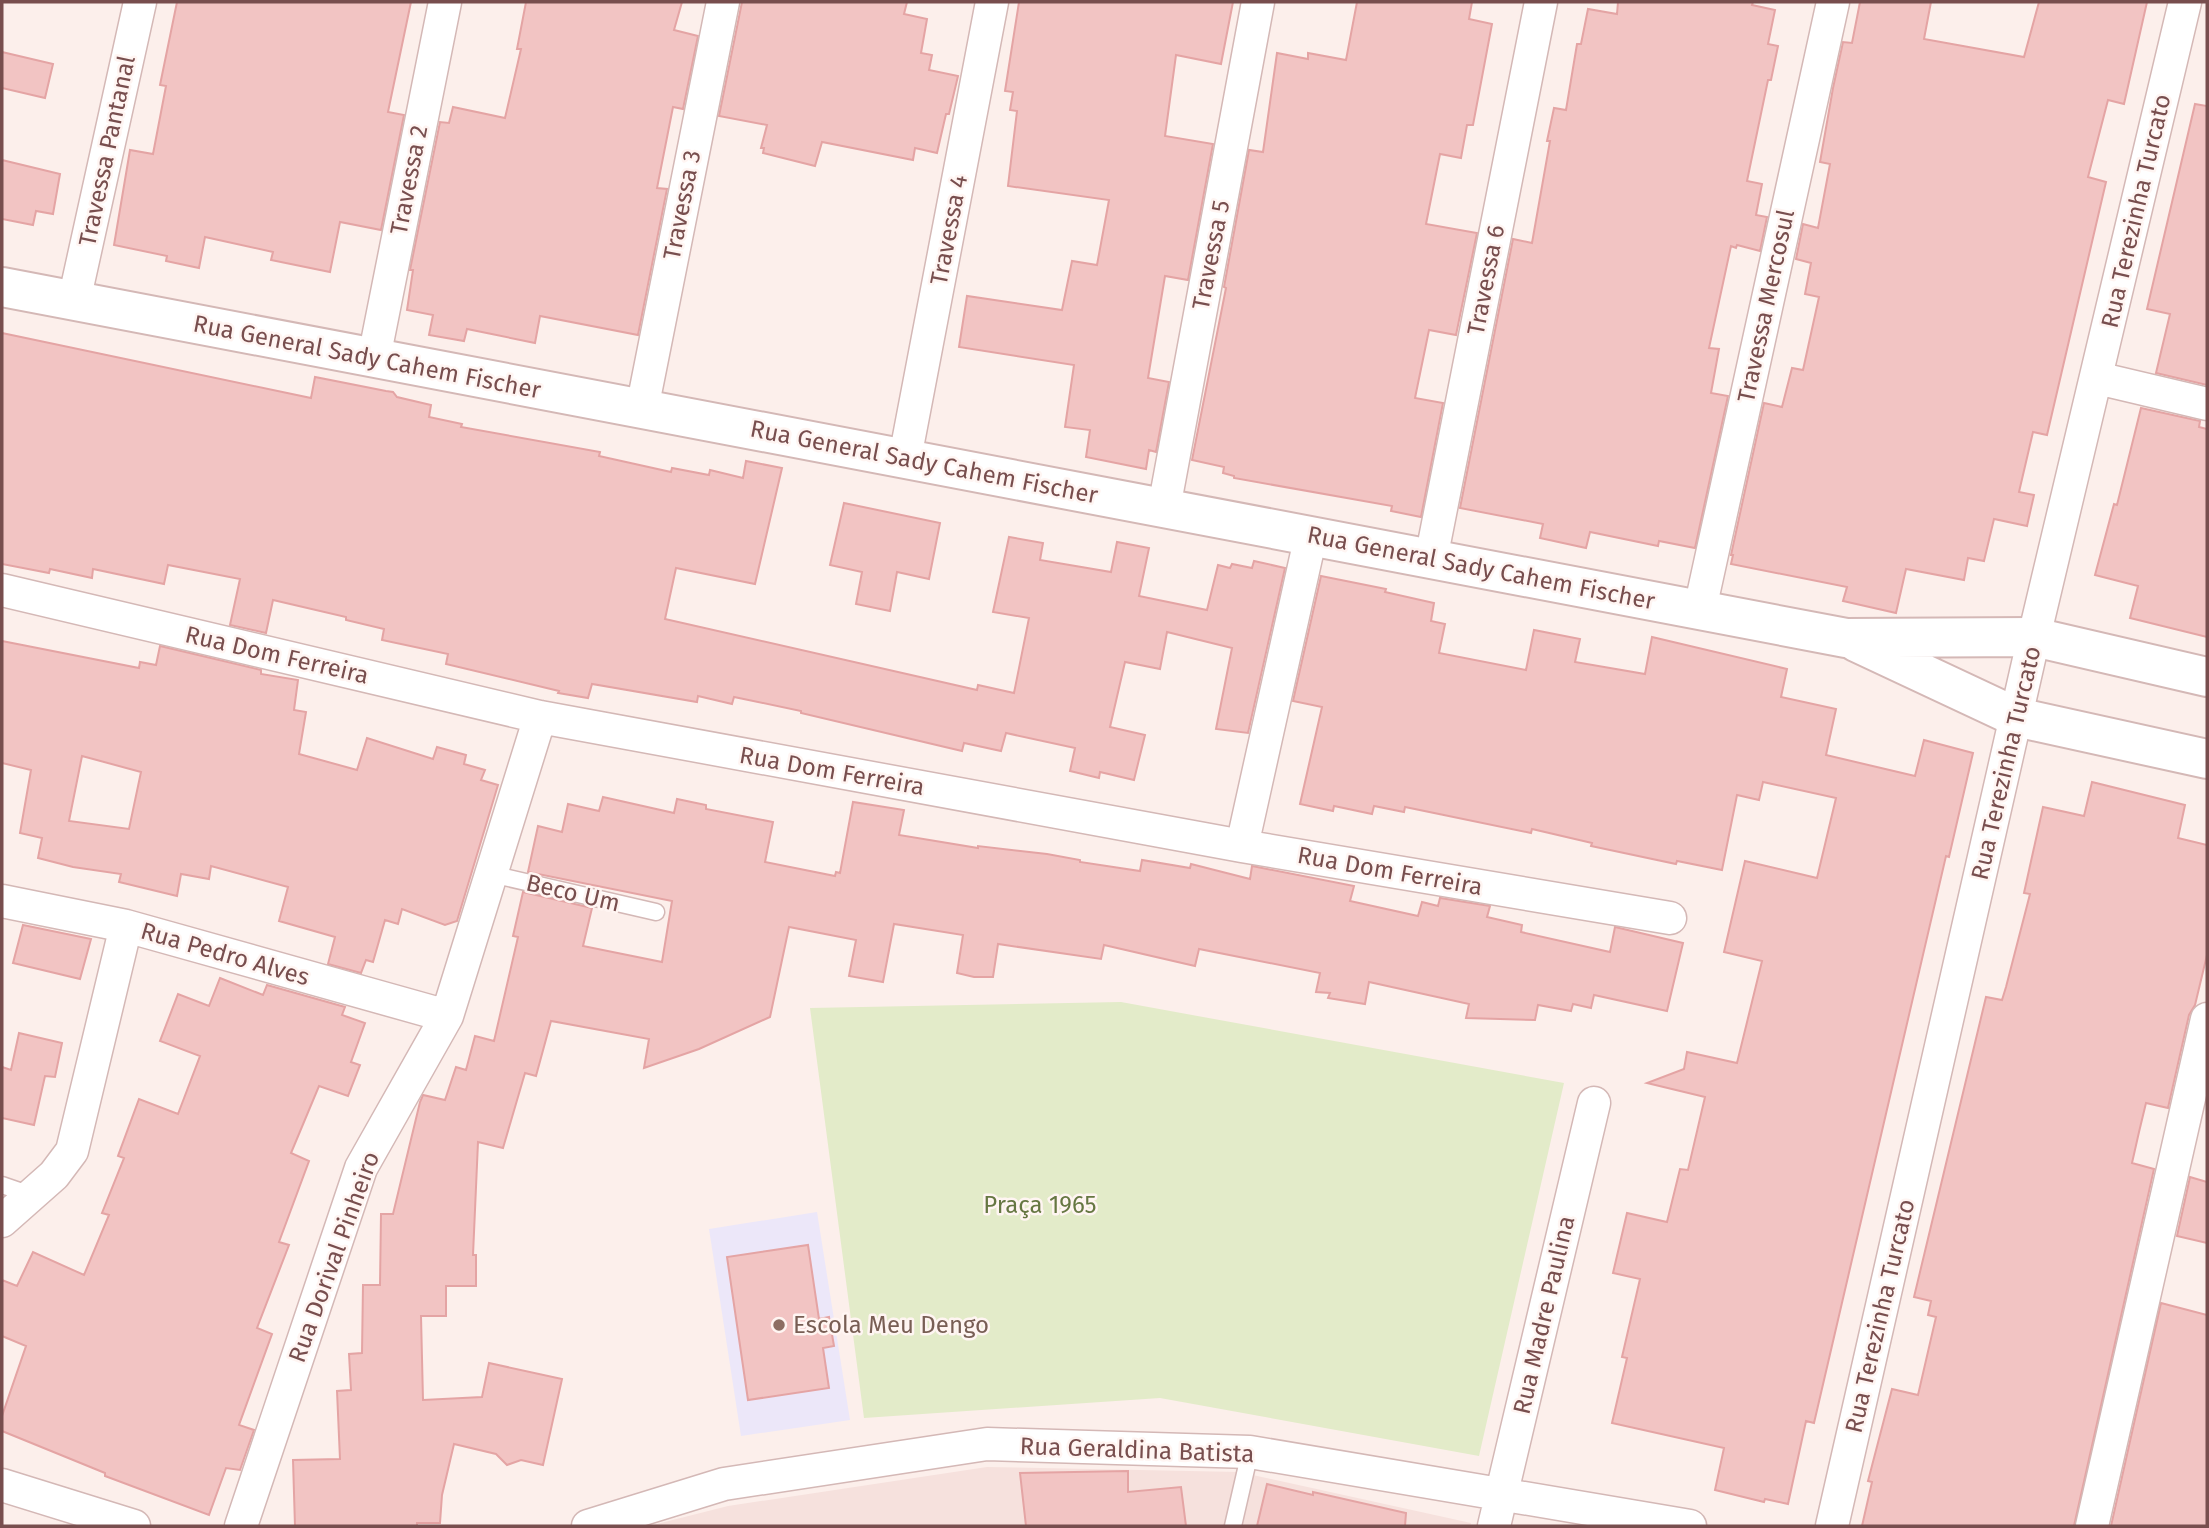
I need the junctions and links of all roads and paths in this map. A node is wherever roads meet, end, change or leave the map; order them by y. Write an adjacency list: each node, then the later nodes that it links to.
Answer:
1 (139, 2): 10 (street, Travessa Pantanal)
2 (445, 2): 11 (street, Travessa 2)
3 (723, 2): 14 (street, Travessa 3)
4 (992, 2): 15 (street, Travessa 4)
5 (1258, 2): 16 (street, Travessa 5)
6 (1541, 2): 18 (street, Travessa 6)
7 (1832, 2): 20 (street, Travessa Mercosul)
8 (2185, 2): 12 (street, Rua Terezinha Turcato)
9 (2, 287): 10 (street, Rua General Sady Cahem Fischer)
10 (74, 301): 11 (street, Rua General Sady Cahem Fischer)
11 (374, 358): 14 (street, Rua General Sady Cahem Fischer)
12 (2096, 377): 13 (street); 21 (street, Rua Terezinha Turcato)
13 (2207, 404)
14 (642, 409): 15 (street, Rua General Sady Cahem Fischer)
15 (905, 458): 16 (street, Rua General Sady Cahem Fischer)
16 (1164, 508): 17 (street, Rua General Sady Cahem Fischer)
17 (1311, 536): 18 (street, Rua General Sady Cahem Fischer); 27 (street)
18 (1431, 559): 20 (street, Rua General Sady Cahem Fischer)
19 (2, 590): 24 (street, Rua Dom Ferreira)
20 (1700, 610): 22 (street, Rua General Sady Cahem Fischer)
21 (2034, 637): 22 (street); 23 (street); 25 (street, Rua Terezinha Turcato)
22 (1846, 638): 25 (street)
23 (2207, 677)
24 (540, 717): 27 (street, Rua Dom Ferreira); 28 (street, Rua Dorival Pinheiro)
25 (2016, 717): 26 (street); 47 (street, Rua Terezinha Turcato)
26 (2207, 759)
27 (1242, 846): 31 (street, Rua Dom Ferreira)
28 (491, 874): 30 (lane, Beco Um); 33 (street, Rua Dorival Pinheiro)
29 (2, 901): 32 (street, Rua Pedro Alves)
30 (656, 912)
31 (1670, 918)
32 (126, 926): 33 (street, Rua Pedro Alves); 36 (street)
33 (447, 1016): 42 (street, Rua Dorival Pinheiro)
34 (2207, 1019): 48 (street)
35 (1594, 1103): 40 (street, Rua Madre Paulina)
36 (16, 1190): 37 (street)
37 (2, 1221)
38 (1251, 1452): 40 (street, Rua Geraldina Batista); 43 (street, Rua Geraldina Batista); 44 (lane)
39 (2, 1485): 41 (street)
40 (1502, 1494): 45 (street, Rua Madre Paulina); 46 (street, Rua Geraldina Batista)
41 (134, 1526)
42 (241, 1526)
43 (588, 1526)
44 (1233, 1526)
45 (1494, 1526)
46 (1690, 1526)
47 (1832, 1526)
48 (2092, 1526)

